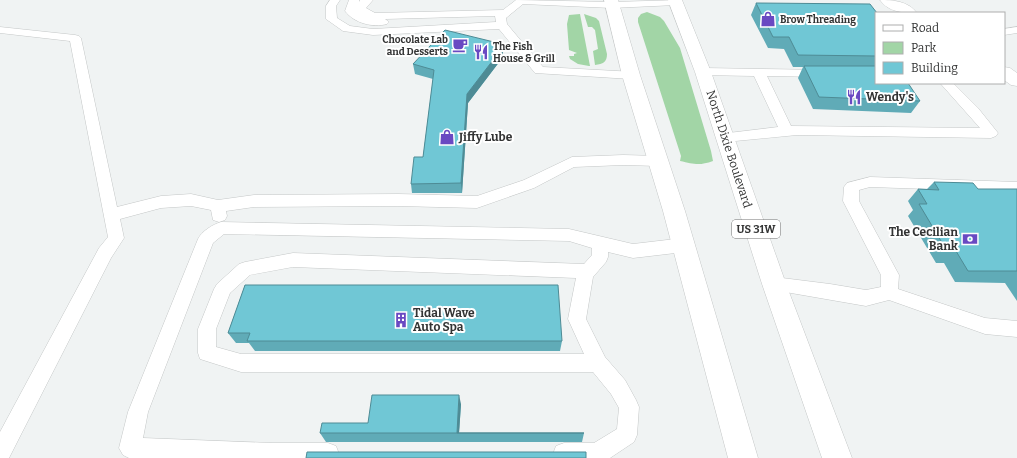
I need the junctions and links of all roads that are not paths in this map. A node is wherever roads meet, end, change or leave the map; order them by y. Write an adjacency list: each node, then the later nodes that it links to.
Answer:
1 (335, 0): 9 (lane)
2 (354, 0): 9 (lane)
3 (368, 0): 9 (lane)
4 (521, 0): 7 (lane); 9 (lane)
5 (888, 0): 8 (main road)
6 (676, 1): 7 (lane); 11 (main road, North Dixie Boulevard / US 31W)
7 (611, 2): 14 (main road)
8 (907, 12)
9 (502, 19): 14 (lane)
10 (0, 30): 21 (lane)
11 (704, 72): 12 (lane); 17 (main road, North Dixie Boulevard / US 31W)
12 (759, 73): 13 (lane); 16 (lane)
13 (837, 73)
14 (631, 75): 18 (main road)
15 (947, 84): 16 (lane)
16 (786, 131): 17 (lane)
17 (725, 137): 26 (main road, North Dixie Boulevard / US 31W)
18 (659, 161): 20 (lane); 24 (main road)
19 (1017, 187): 27 (lane)
20 (218, 206): 21 (lane); 22 (lane)
21 (111, 215): 30 (lane)
22 (220, 228): 23 (lane); 31 (lane)
23 (600, 244): 24 (lane); 25 (lane)
24 (684, 245): 33 (main road)
25 (588, 271): 29 (lane); 29 (lane)
26 (774, 284): 27 (lane); 34 (main road, North Dixie Boulevard / US 31W)
27 (889, 293): 28 (lane)
28 (1017, 329)
29 (598, 363): 32 (lane)
30 (0, 454)
31 (343, 454)
32 (542, 454)
33 (743, 458)
34 (836, 458)

